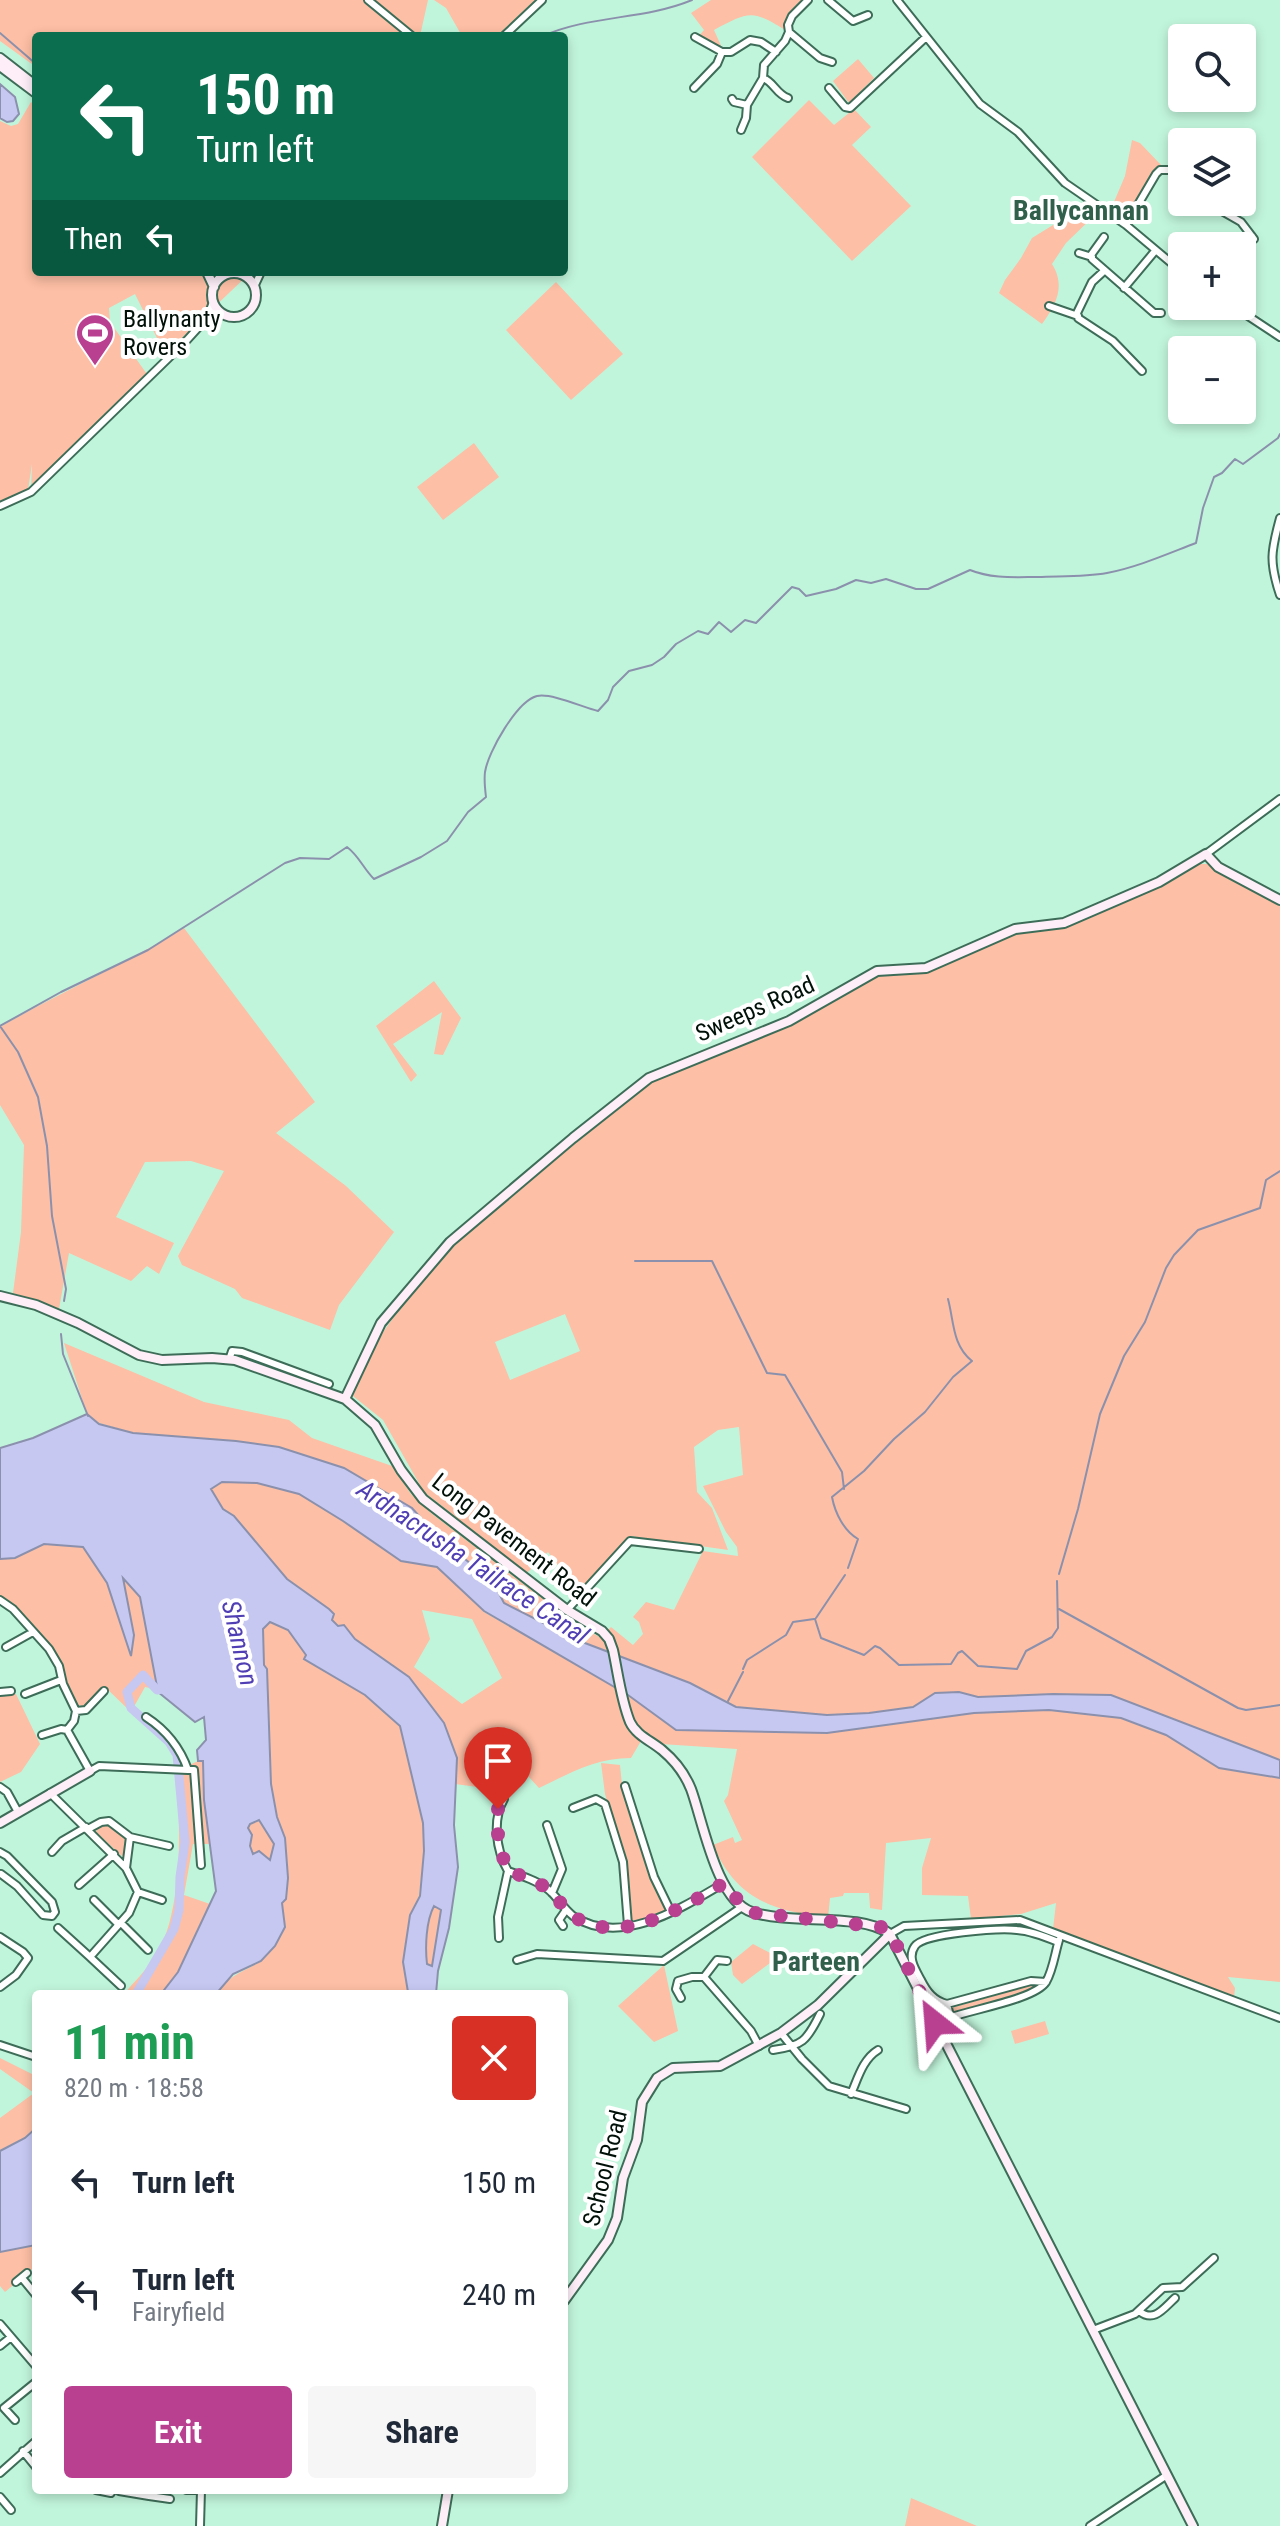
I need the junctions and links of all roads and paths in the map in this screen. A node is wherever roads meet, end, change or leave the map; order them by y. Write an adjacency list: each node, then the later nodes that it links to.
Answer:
1 (368, 0): 7 (street)
2 (542, 0): 8 (street)
3 (808, 0): 9 (street)
4 (828, 0): 6 (street)
5 (897, 0): 11 (street)
6 (868, 15)
7 (407, 32)
8 (508, 32)
9 (789, 32): 13 (street); 15 (street)
10 (695, 37): 12 (street)
11 (925, 38): 20 (street); 28 (street)
12 (722, 52): 13 (street); 19 (street)
13 (776, 52): 17 (street)
14 (0, 58): 18 (street)
15 (832, 62)
16 (0, 66): 21 (street)
17 (763, 78): 22 (street); 24 (street)
18 (32, 83)
19 (694, 88)
20 (829, 88)
21 (32, 90)
22 (788, 98)
23 (732, 99): 24 (street)
24 (747, 105): 25 (street)
25 (741, 130)
26 (1168, 170): 28 (street)
27 (1230, 216): 29 (street)
28 (1126, 225): 31 (street)
29 (1249, 232)
30 (1104, 237): 33 (street)
31 (1155, 251): 34 (street); 42 (street)
32 (1079, 253): 33 (street)
33 (1092, 257): 35 (street)
34 (1168, 261)
35 (1104, 271): 42 (street); 47 (street)
36 (209, 276): 40 (street)
37 (220, 276): 40 (street)
38 (244, 276): 41 (street)
39 (259, 276): 41 (street)
40 (214, 287): 43 (street)
41 (254, 287): 45 (street)
42 (1124, 288): 46 (street)
43 (213, 302): 45 (street); 48 (street)
44 (1049, 306): 47 (street)
45 (222, 313): 48 (street)
46 (1161, 313)
47 (1078, 316): 51 (street)
48 (207, 318): 52 (street)
49 (1254, 320): 50 (street)
50 (1280, 337)
51 (1142, 371)
52 (0, 506)
53 (1280, 518): 54 (street)
54 (1280, 595)
55 (1280, 799): 56 (street, Sweeps Road)
56 (1206, 854): 57 (street); 61 (street, Sweeps Road)
57 (1280, 900)
58 (0, 1296): 59 (street, Long Pavement Road)
59 (229, 1360): 60 (street); 61 (street, Long Pavement Road)
60 (329, 1384)
61 (345, 1399): 64 (street, Long Pavement Road)
62 (699, 1549): 64 (street)
63 (0, 1600): 65 (street)
64 (567, 1610): 96 (street, Long Pavement Road)
65 (33, 1632): 66 (street); 67 (street)
66 (6, 1647)
67 (61, 1680): 71 (street); 72 (street)
68 (11, 1691): 70 (street)
69 (104, 1691): 72 (street)
70 (0, 1692)
71 (25, 1694)
72 (76, 1711): 74 (street)
73 (146, 1717): 76 (street)
74 (67, 1730): 75 (street); 77 (street)
75 (42, 1735)
76 (188, 1770): 77 (street); 92 (street)
77 (90, 1771): 80 (street)
78 (625, 1786): 104 (street)
79 (0, 1787): 83 (street)
80 (50, 1793): 83 (street); 86 (street)
81 (504, 1799): 94 (street)
82 (573, 1808): 106 (street)
83 (18, 1812): 84 (street)
84 (0, 1823)
85 (547, 1825): 99 (street)
86 (87, 1828): 87 (street); 90 (street); 91 (street)
87 (130, 1837): 88 (street); 93 (street)
88 (169, 1846)
89 (0, 1852): 95 (street)
90 (52, 1852)
91 (114, 1854): 93 (street); 97 (street)
92 (201, 1865)
93 (126, 1868): 98 (street)
94 (508, 1871): 99 (street); 111 (street)
95 (1, 1874)
96 (724, 1883): 102 (street, Long Pavement Road); 104 (street)
97 (79, 1885)
98 (138, 1892): 101 (street); 105 (street)
99 (552, 1893): 103 (street)
100 (94, 1900): 105 (street)
101 (162, 1900)
102 (743, 1908): 109 (street); 115 (street)
103 (566, 1910): 106 (street); 107 (street)
104 (671, 1912): 106 (street)
105 (120, 1924): 113 (street); 114 (street)
106 (628, 1925)
107 (563, 1926)
108 (58, 1928): 114 (street)
109 (890, 1934): 112 (street); 126 (street); 127 (street, School Road)
110 (0, 1937): 120 (street)
111 (499, 1938)
112 (1060, 1938): 118 (street); 122 (street); 125 (street)
113 (148, 1950)
114 (90, 1957): 119 (street)
115 (517, 1960)
116 (727, 1961): 117 (street)
117 (704, 1977): 121 (street); 129 (street)
118 (1046, 1982): 122 (street); 124 (street)
119 (121, 1986)
120 (0, 1987)
121 (681, 1998)
122 (947, 2004): 124 (street)
123 (820, 2014): 130 (street)
124 (950, 2016): 126 (street)
125 (1280, 2018)
126 (935, 2023): 143 (street)
127 (781, 2033): 129 (street, School Road); 130 (street)
128 (0, 2045): 133 (street)
129 (759, 2046): 139 (street, School Road)
130 (793, 2048): 131 (street); 134 (street)
131 (773, 2050)
132 (878, 2050): 134 (street)
133 (32, 2056)
134 (851, 2094): 135 (street)
135 (906, 2109)
136 (1214, 2258): 141 (street)
137 (22, 2278): 138 (street)
138 (32, 2290)
139 (568, 2295)
140 (1175, 2298): 141 (street)
141 (1139, 2311): 143 (street)
142 (0, 2324): 144 (street)
143 (1093, 2330): 156 (street)
144 (11, 2337): 145 (street); 147 (street)
145 (0, 2346)
146 (32, 2354): 147 (street)
147 (28, 2357): 148 (street)
148 (32, 2362)
149 (32, 2385): 150 (street)
150 (2, 2406): 151 (street)
151 (15, 2420)
152 (32, 2444): 153 (street)
153 (23, 2451): 154 (street); 155 (street)
154 (32, 2462)
155 (0, 2473)
156 (1167, 2475): 165 (street); 166 (street)
157 (152, 2494): 161 (street)
158 (201, 2494): 163 (street)
159 (447, 2494): 164 (street)
160 (0, 2497): 162 (street)
161 (170, 2499)
162 (11, 2510)
163 (200, 2526)
164 (442, 2526)
165 (1090, 2526)
166 (1193, 2526)

